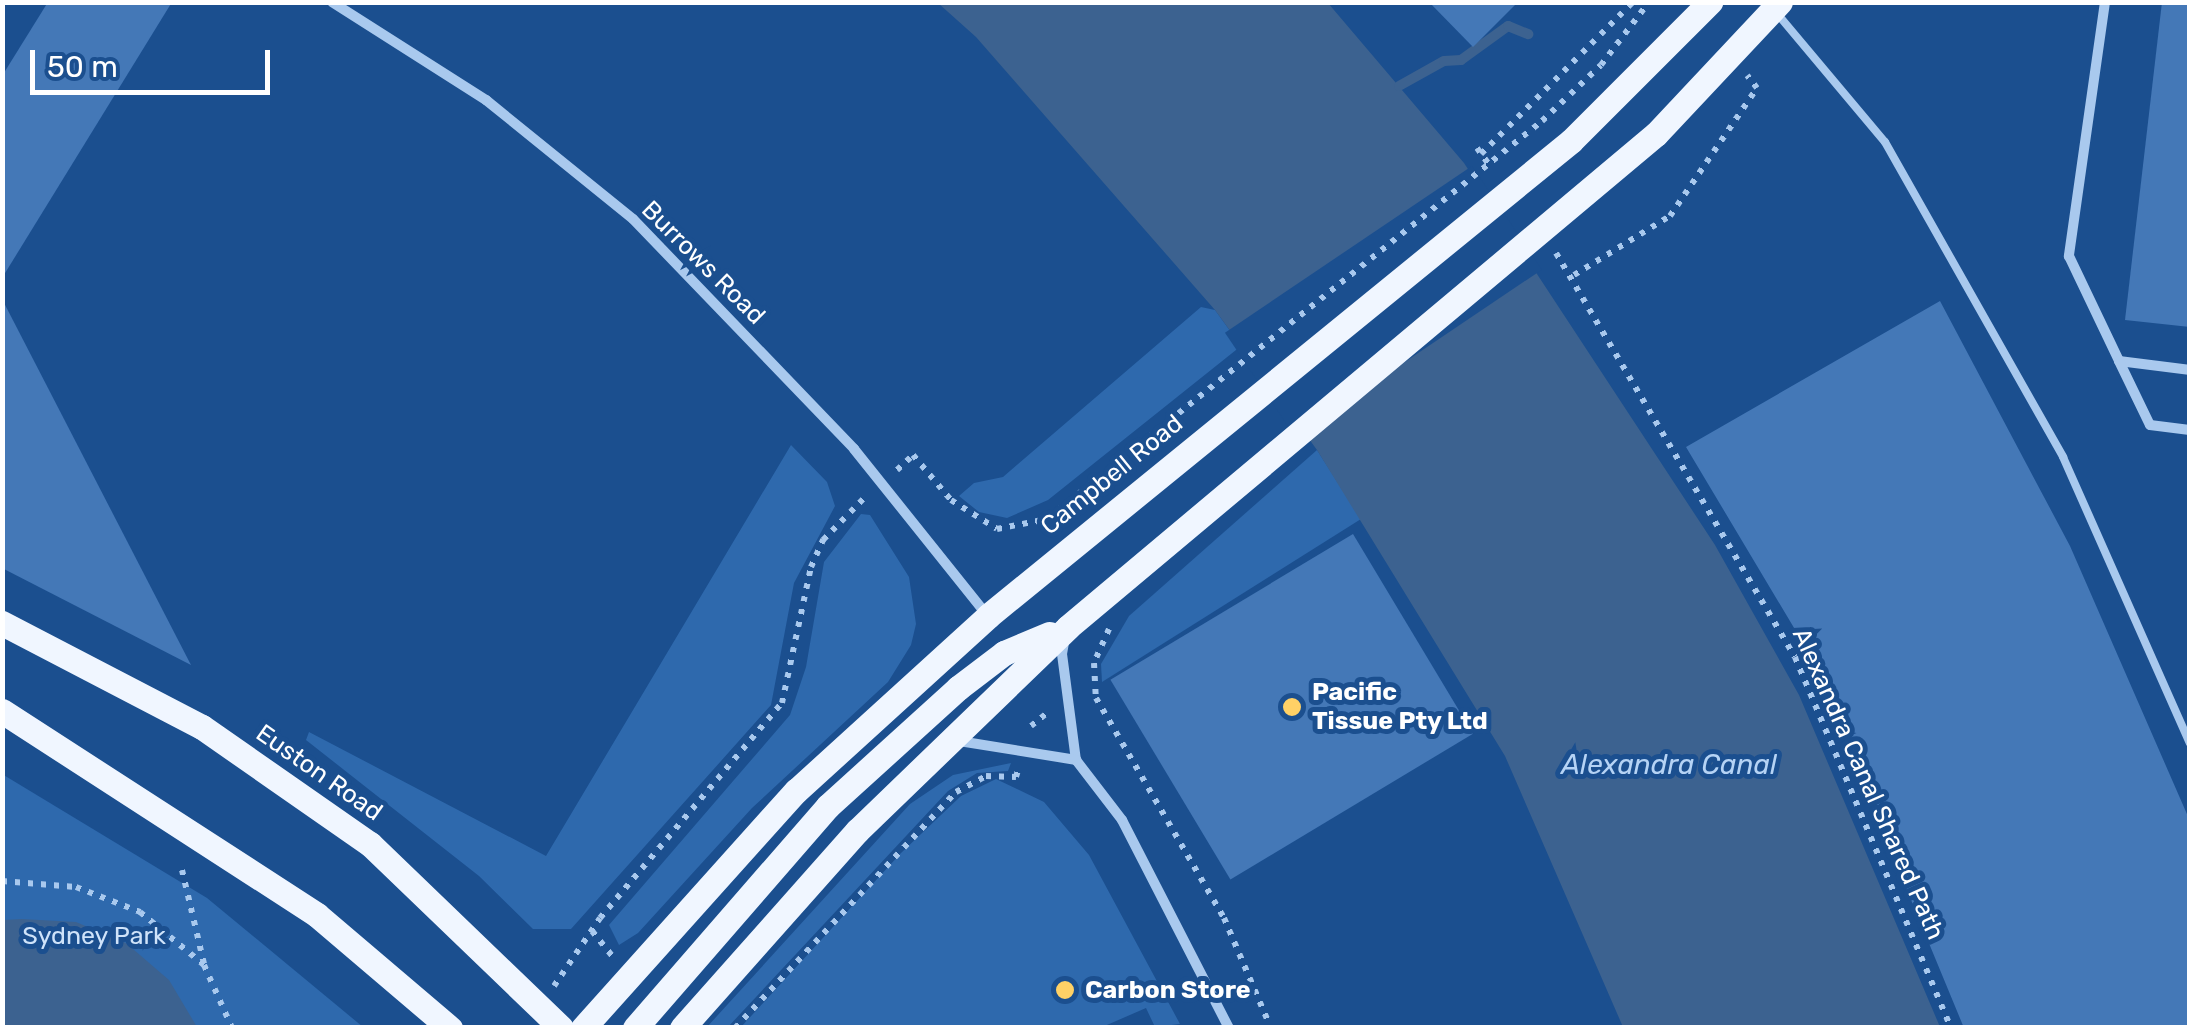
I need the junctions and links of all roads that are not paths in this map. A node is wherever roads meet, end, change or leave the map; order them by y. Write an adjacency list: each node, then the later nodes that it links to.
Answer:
1 (332, 2): 8 (street, Burrows Road)
2 (1710, 2): 8 (main road, Campbell Road)
3 (2105, 2): 5 (street)
4 (1774, 5): 10 (main road); 13 (lane)
5 (2119, 361): 6 (street); 7 (street)
6 (2190, 370)
7 (2190, 430)
8 (988, 616): 17 (main road, Campbell Road)
9 (2, 623): 16 (main road, Euston Road)
10 (1068, 626): 12 (main road); 14 (street); 18 (main road)
11 (2, 712): 15 (main road)
12 (944, 742): 14 (street); 19 (main road)
13 (2190, 743)
14 (1076, 760): 20 (street)
15 (443, 1024)
16 (562, 1028)
17 (584, 1028)
18 (635, 1028)
19 (682, 1028)
20 (1229, 1028)

